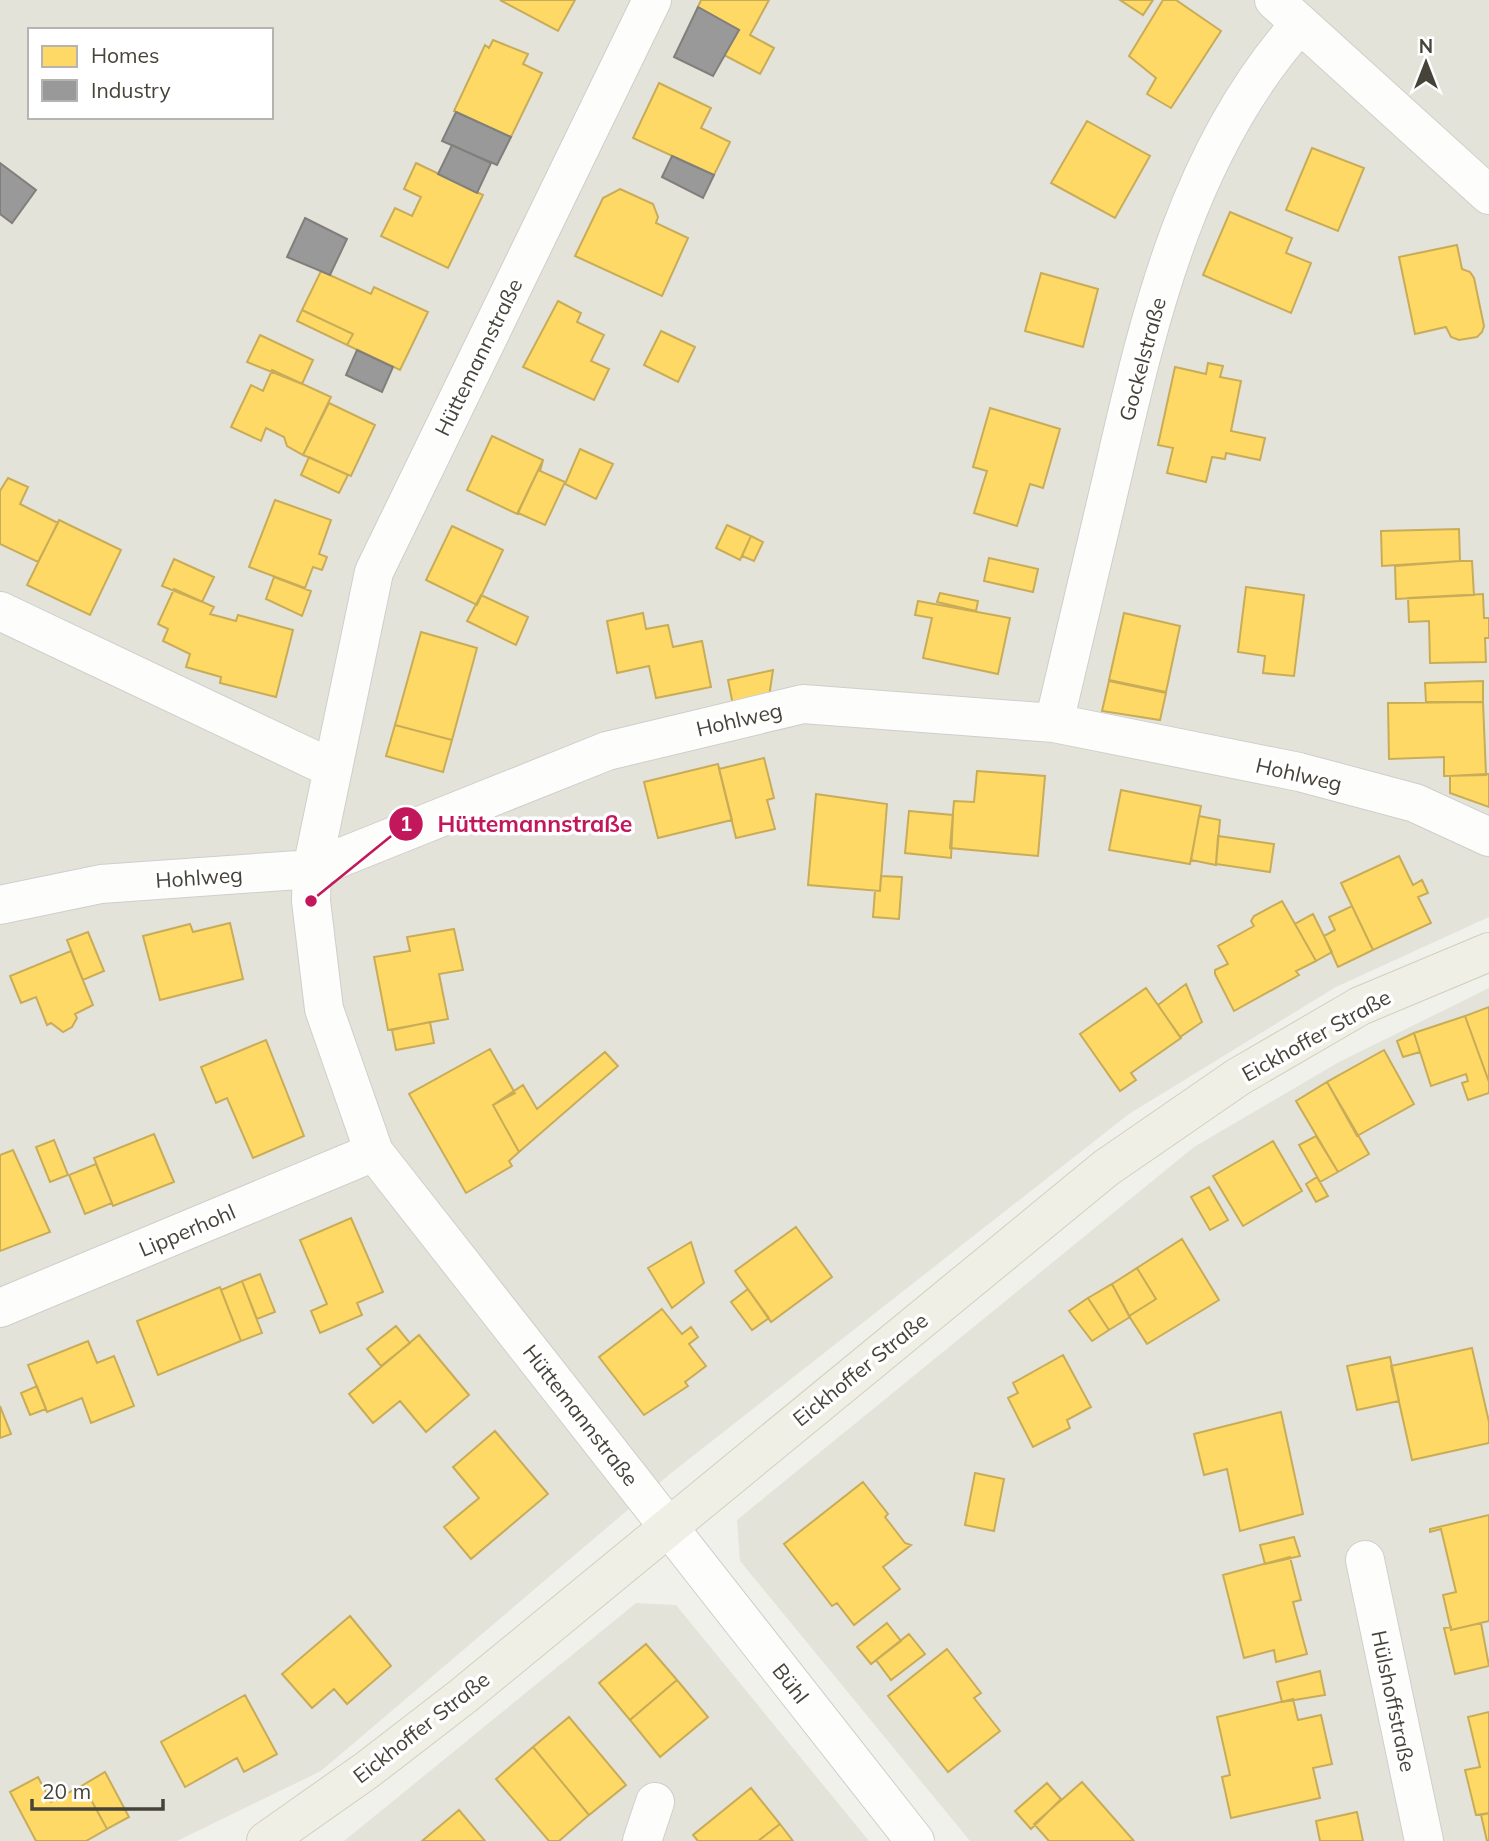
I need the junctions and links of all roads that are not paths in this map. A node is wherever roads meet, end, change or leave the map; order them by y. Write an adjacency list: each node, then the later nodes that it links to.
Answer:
1 (652, 0): 6 (street, Hüttemannstraße)
2 (1287, 12): 3 (street); 5 (street, Gockelstraße)
3 (1489, 195)
4 (0, 611): 6 (street)
5 (1054, 723): 7 (street, Hohlweg); 8 (street, Hohlweg)
6 (333, 769): 8 (street, Hüttemannstraße)
7 (1489, 837)
8 (312, 869): 9 (street, Hohlweg); 11 (street, Hüttemannstraße)
9 (0, 905)
10 (1489, 952): 13 (main road, Eickhoffer Straße)
11 (374, 1152): 12 (street, Lipperhohl); 13 (street, Hüttemannstraße)
12 (0, 1308)
13 (667, 1526): 16 (main road, Eickhoffer Straße); 18 (street, Bühl)
14 (1365, 1560): 19 (street, Hülshoffstraße)
15 (655, 1802): 17 (street)
16 (266, 1841)
17 (642, 1841)
18 (915, 1841)
19 (1424, 1841)

